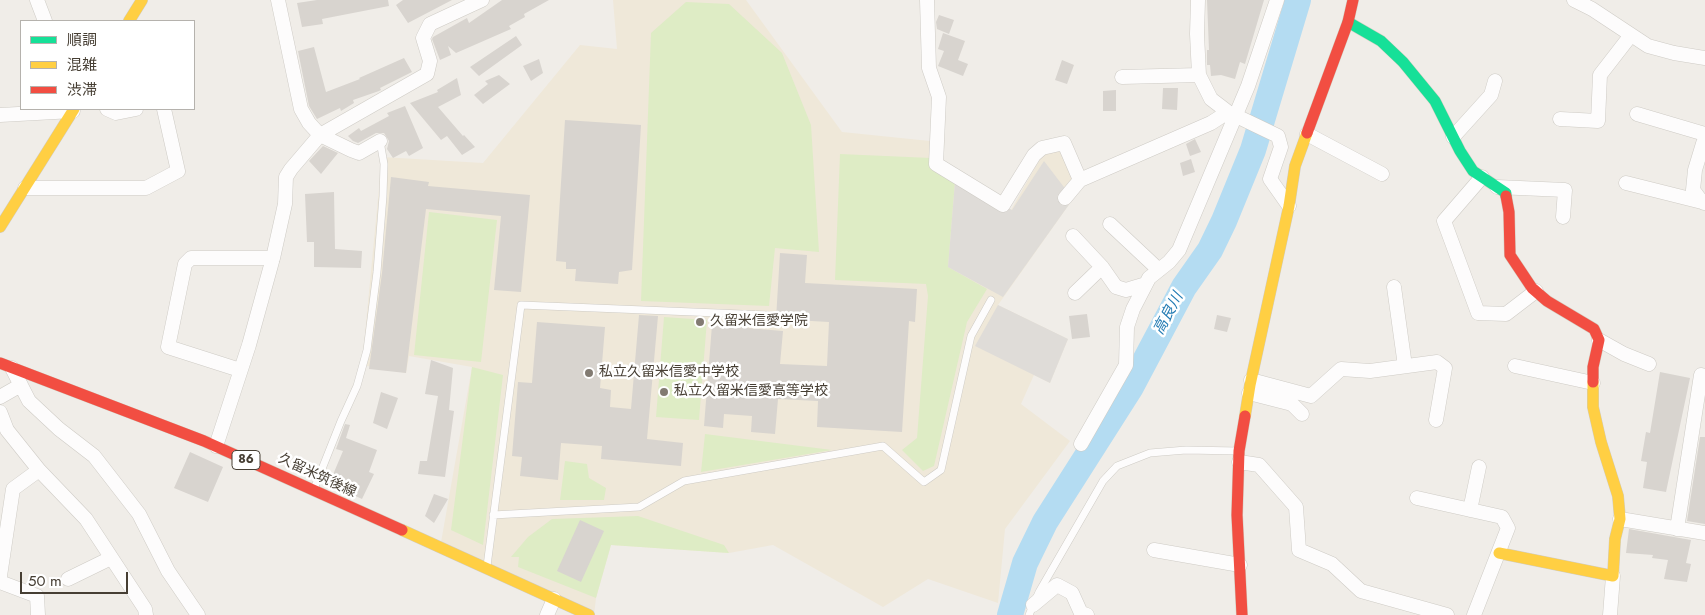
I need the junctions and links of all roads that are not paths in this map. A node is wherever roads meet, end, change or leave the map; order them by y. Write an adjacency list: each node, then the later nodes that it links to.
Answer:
1 (37, 0): 10 (street)
2 (142, 0): 11 (street)
3 (278, 0): 28 (street)
4 (482, 0): 28 (street)
5 (927, 0): 34 (street)
6 (1198, 0): 15 (street)
7 (1277, 0): 25 (street)
8 (1353, 0): 12 (street)
9 (1574, 0): 13 (street)
10 (45, 20)
11 (130, 20)
12 (1348, 22): 27 (street); 30 (street)
13 (1631, 35): 14 (street); 26 (street)
14 (1705, 58)
15 (1199, 75): 16 (street); 25 (street)
16 (1122, 77)
17 (1495, 81): 30 (street)
18 (59, 110): 19 (street); 24 (street)
19 (74, 110): 37 (street)
20 (109, 110): 21 (street)
21 (131, 110)
22 (164, 110): 37 (street)
23 (1637, 114): 29 (street)
24 (0, 115)
25 (1235, 116): 34 (street); 40 (street); 47 (street)
26 (1560, 119)
27 (1307, 134): 32 (street); 40 (street)
28 (320, 136): 31 (street); 45 (street)
29 (1705, 136): 39 (street)
30 (1453, 137): 33 (street)
31 (380, 141): 73 (lane)
32 (1382, 174)
33 (1482, 177): 36 (street); 50 (street)
34 (1080, 180): 38 (street)
35 (1626, 183): 39 (street)
36 (1496, 187): 41 (street); 50 (street)
37 (25, 188): 43 (street)
38 (1065, 198)
39 (1704, 203)
40 (1290, 206): 63 (street)
41 (1563, 217)
42 (1110, 224): 47 (street)
43 (0, 227)
44 (1073, 236): 46 (street)
45 (273, 258): 59 (street); 59 (street)
46 (1102, 267): 48 (street); 51 (street)
47 (1159, 270): 48 (street)
48 (1146, 284): 68 (street)
49 (1394, 287): 57 (street)
50 (1536, 292): 54 (street)
51 (1075, 293)
52 (991, 300): 76 (lane)
53 (767, 315): 76 (lane)
54 (1599, 340): 55 (street); 61 (street)
55 (1649, 364)
56 (6, 365): 62 (street); 69 (street, 久留米筑後線 / 86)
57 (1405, 366): 63 (street); 67 (street)
58 (1515, 366): 61 (street)
59 (240, 370): 69 (street)
60 (1705, 376): 78 (street)
61 (1593, 383): 77 (street)
62 (21, 385): 64 (street); 93 (street)
63 (1250, 387): 66 (street); 70 (street)
64 (0, 397)
65 (0, 412): 72 (street)
66 (1302, 414)
67 (1436, 420)
68 (1081, 444)
69 (216, 446): 73 (street, 久留米筑後線 / 86)
70 (1239, 456): 83 (street); 90 (lane); 98 (street)
71 (1479, 467): 75 (street)
72 (39, 470): 82 (street); 85 (street)
73 (313, 491): 84 (street, 久留米筑後線 / 86)
74 (1417, 498): 75 (street)
75 (1470, 510): 81 (street)
76 (493, 515): 84 (lane)
77 (1620, 519): 78 (street); 86 (street)
78 (1677, 529): 79 (street)
79 (1705, 533)
80 (1154, 550): 83 (street)
81 (1499, 552): 86 (street); 99 (street)
82 (111, 558): 87 (street); 91 (street)
83 (1240, 565): 97 (street)
84 (486, 569): 89 (street, 久留米筑後線 / 86)
85 (0, 576)
86 (1614, 576): 100 (street)
87 (68, 579)
88 (0, 582): 92 (street)
89 (554, 599): 94 (street); 95 (street, 久留米筑後線 / 86)
90 (1031, 610): 96 (street)
91 (141, 613)
92 (38, 615)
93 (198, 615)
94 (547, 615)
95 (589, 615)
96 (1087, 615)
97 (1242, 615)
98 (1447, 615)
99 (1474, 615)
100 (1610, 615)

